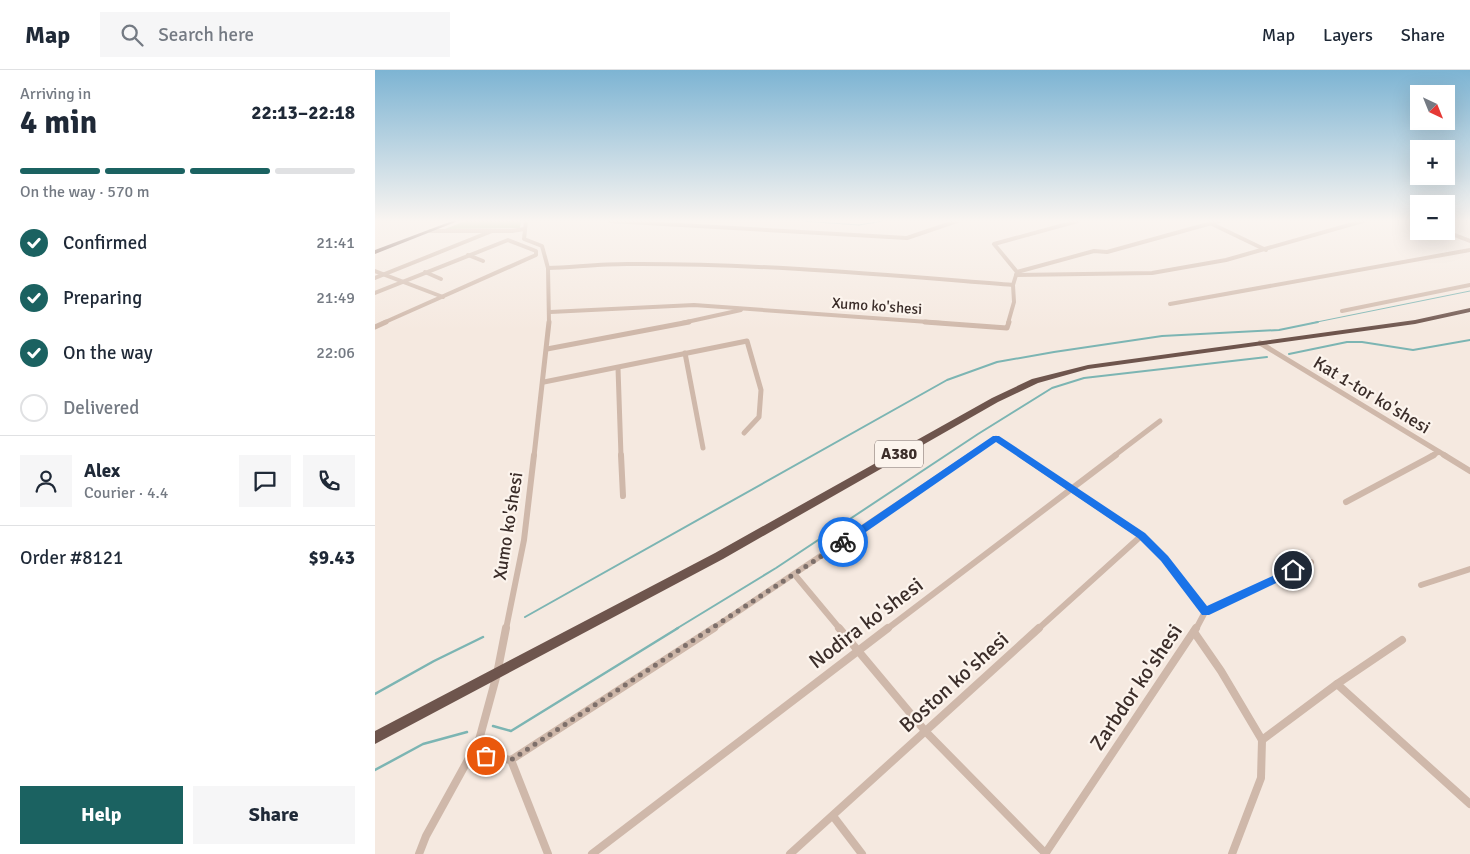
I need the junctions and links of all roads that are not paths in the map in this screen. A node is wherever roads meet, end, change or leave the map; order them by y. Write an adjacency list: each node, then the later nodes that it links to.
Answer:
1 (425, 258): 14 (street)
2 (462, 258): 13 (street)
3 (475, 258): 10 (street)
4 (530, 258): 22 (street)
5 (545, 258): 11 (street, Xumo ko'shesi)
6 (1004, 258): 15 (street)
7 (1071, 258): 15 (street)
8 (1236, 258): 15 (street)
9 (1428, 258): 23 (street)
10 (483, 261)
11 (548, 268): 19 (street); 27 (street, Xumo ko'shesi)
12 (375, 270): 14 (street)
13 (425, 272): 17 (street); 18 (street)
14 (384, 274): 16 (street); 18 (street)
15 (1017, 274): 19 (street)
16 (375, 278)
17 (441, 279)
18 (404, 281): 21 (street); 22 (street)
19 (1013, 285): 24 (street, Xumo ko'shesi)
20 (1470, 285): 26 (street)
21 (375, 293)
22 (443, 297): 28 (street)
23 (1170, 304)
24 (747, 308): 27 (street, Xumo ko'shesi); 30 (street, Xumo ko'shesi)
25 (1470, 310): 29 (highway, A380)
26 (1342, 311)
27 (550, 312): 30 (street, Xumo ko'shesi)
28 (375, 327)
29 (1260, 343): 37 (street, Kat 1-tor ko'shesi); 51 (highway, A380)
30 (547, 349): 33 (street, Xumo ko'shesi)
31 (685, 353): 32 (street); 35 (street); 36 (street)
32 (618, 368): 33 (street); 40 (street)
33 (544, 382): 51 (street, Xumo ko'shesi)
34 (1160, 421): 39 (street, Nodira ko'shesi)
35 (744, 433)
36 (703, 448)
37 (1439, 452): 38 (street, Kat 1-tor ko'shesi); 41 (street)
38 (1470, 471)
39 (1072, 489): 42 (street); 45 (street); 50 (street, Nodira ko'shesi)
40 (623, 496)
41 (1346, 502)
42 (1141, 536): 47 (street); 53 (street, Boston ko'shesi)
43 (1311, 562): 47 (street)
44 (1470, 569): 46 (street)
45 (795, 575): 50 (street); 57 (street)
46 (1421, 585)
47 (1205, 612): 48 (street, Zarbdor ko'shesi)
48 (1194, 632): 56 (street); 65 (street, Zarbdor ko'shesi)
49 (1403, 640): 52 (street)
50 (859, 651): 53 (street); 62 (street, Nodira ko'shesi)
51 (497, 674): 54 (highway, A380); 55 (street, Xumo ko'shesi)
52 (1337, 684): 56 (street); 58 (street)
53 (926, 732): 59 (street, Boston ko'shesi); 65 (street)
54 (375, 738)
55 (479, 740): 57 (street); 60 (street, Xumo ko'shesi)
56 (1262, 740): 66 (street)
57 (511, 760): 61 (street)
58 (1470, 804)
59 (833, 816): 63 (street, Boston ko'shesi); 64 (street)
60 (419, 854)
61 (547, 854)
62 (592, 854)
63 (790, 854)
64 (863, 854)
65 (1046, 854)
66 (1232, 854)

